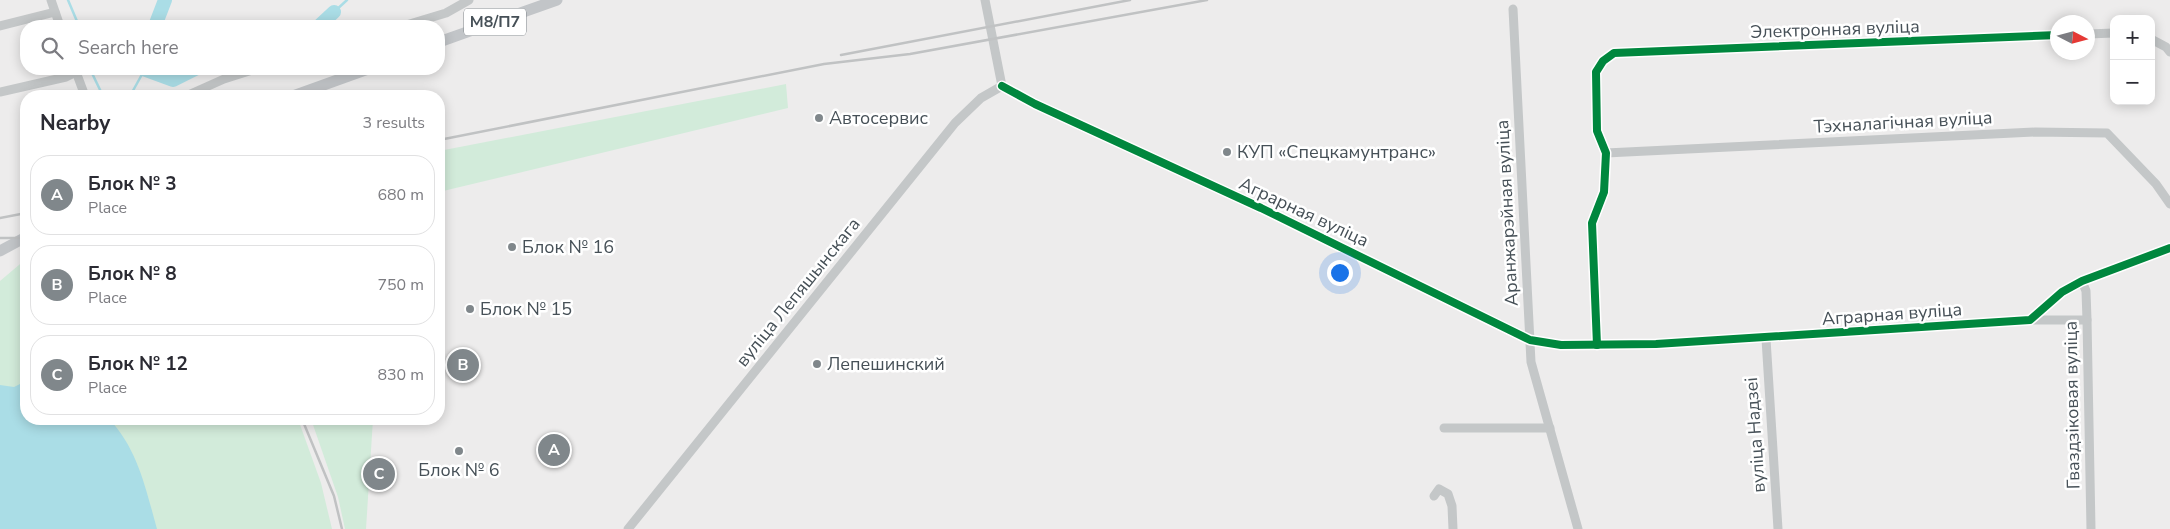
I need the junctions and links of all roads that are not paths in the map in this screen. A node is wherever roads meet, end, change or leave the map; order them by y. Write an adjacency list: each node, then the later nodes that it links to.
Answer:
1 (51, 0): 6 (street)
2 (468, 0): 9 (street)
3 (985, 0): 22 (street)
4 (553, 1): 15 (main road, М8/П7)
5 (1513, 9): 36 (street, Аранжарэйная вуліца)
6 (55, 12): 7 (street); 8 (street)
7 (24, 20)
8 (58, 20)
9 (423, 20)
10 (20, 21): 11 (street)
11 (0, 26)
12 (2110, 33): 13 (street)
13 (2095, 34)
14 (2050, 36): 27 (street, Электронная вуліца)
15 (445, 40)
16 (2155, 41): 17 (street)
17 (2170, 52)
18 (69, 75): 26 (street)
19 (77, 75): 23 (street)
20 (236, 75): 24 (street)
21 (352, 75): 25 (main road)
22 (1002, 86): 36 (street, Аграрная вуліца); 41 (street, вуліца Лепяшынскага)
23 (83, 90)
24 (199, 90)
25 (310, 90)
26 (0, 92)
27 (1606, 152): 28 (street, Тэхналагічная вуліца); 37 (street)
28 (2170, 204)
29 (20, 240): 31 (main road)
30 (2170, 248): 32 (street)
31 (0, 251)
32 (2082, 281): 33 (street); 34 (street, Гваздзіковая вуліца)
33 (2030, 320): 34 (street, Аграрная вуліца); 35 (street, Аграрная вуліца)
34 (2088, 320): 45 (street, Гваздзіковая вуліца)
35 (1766, 339): 37 (street, Аграрная вуліца); 44 (street, вуліца Надзеі)
36 (1530, 340): 37 (street, Аграрная вуліца); 39 (street, Аранжарэйная вуліца)
37 (1597, 345)
38 (1444, 428): 39 (street)
39 (1550, 428): 43 (street, Аранжарэйная вуліца)
40 (1434, 496): 42 (street)
41 (628, 529)
42 (1453, 529)
43 (1578, 529)
44 (1778, 529)
45 (2090, 529)

